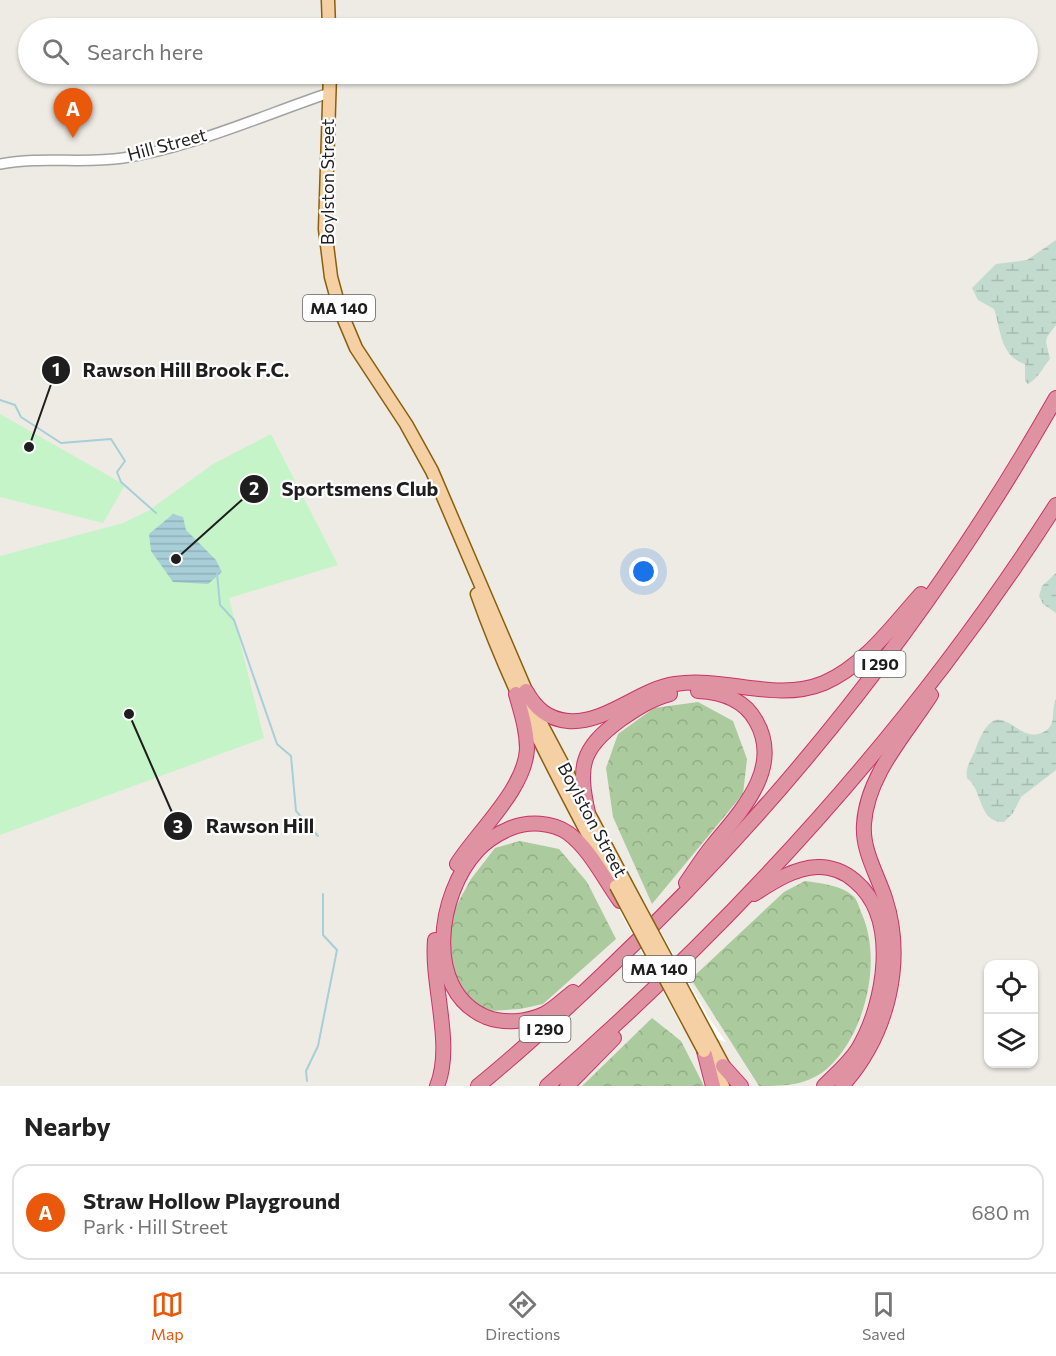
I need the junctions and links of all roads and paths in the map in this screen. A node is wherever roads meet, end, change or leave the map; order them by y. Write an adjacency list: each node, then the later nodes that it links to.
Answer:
1 (328, 0): 2 (main road)
2 (329, 18)
3 (329, 84): 4 (main road, Boylston Street / MA 140)
4 (329, 93): 5 (street, Hill Street); 10 (main road, Boylston Street / MA 140)
5 (0, 164)
6 (1056, 398): 8 (highway, I 290)
7 (1056, 505): 9 (highway, I 290)
8 (961, 550): 10 (highway); 15 (highway, I 290)
9 (986, 610): 13 (highway, I 290); 29 (highway)
10 (521, 692): 11 (main road, Boylston Street / MA 140); 12 (main road, Boylston Street / MA 140); 20 (highway)
11 (588, 813): 12 (main road, Boylston Street / MA 140); 15 (highway)
12 (617, 886): 14 (highway, bridge); 16 (highway); 18 (main road, Boylston Street / MA 140, bridge)
13 (738, 905): 17 (highway, I 290); 28 (highway)
14 (630, 915): 18 (main road, Boylston Street / MA 140, bridge)
15 (658, 921): 16 (highway, I 290)
16 (631, 948): 21 (highway, I 290)
17 (660, 983): 22 (highway, I 290); 23 (highway)
18 (708, 1049): 19 (main road, Boylston Street / MA 140); 24 (highway); 25 (main road, Boylston Street / MA 140)
19 (723, 1066): 26 (main road, Boylston Street / MA 140); 27 (highway)
20 (437, 1086)
21 (478, 1086)
22 (547, 1086)
23 (567, 1086)
24 (713, 1086)
25 (723, 1086)
26 (734, 1086)
27 (741, 1086)
28 (824, 1086)
29 (842, 1086)

